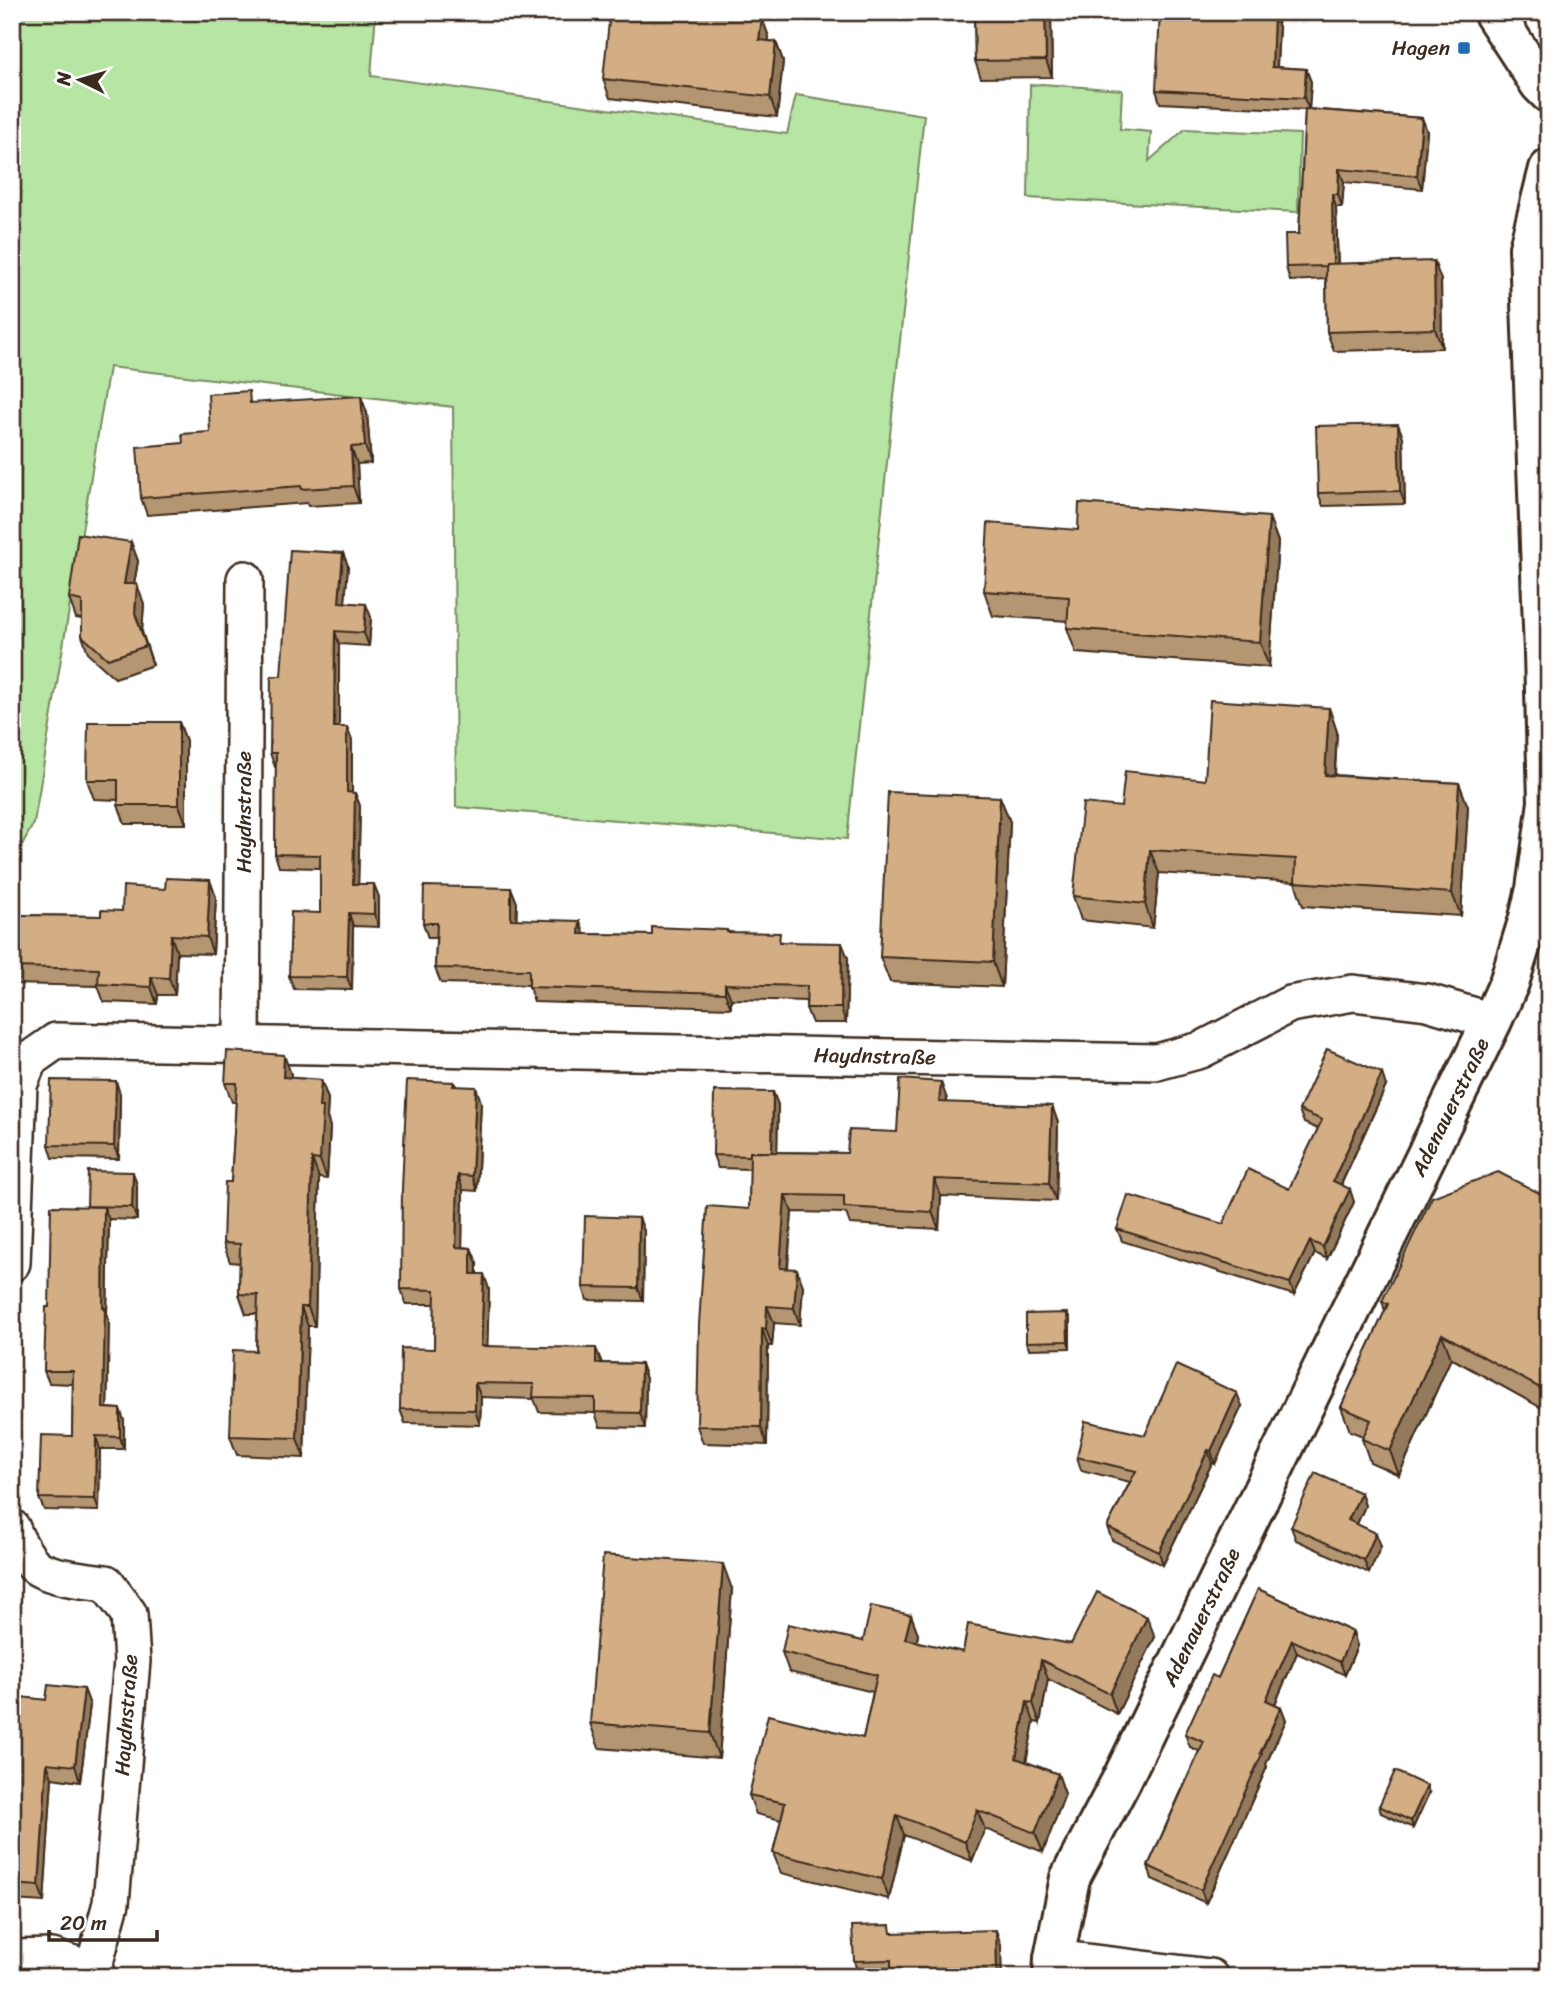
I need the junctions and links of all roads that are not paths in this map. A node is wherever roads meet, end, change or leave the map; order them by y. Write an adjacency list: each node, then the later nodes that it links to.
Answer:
1 (1493, 12): 2 (street)
2 (1549, 93)
3 (1549, 169): 5 (street, Adenauerstraße)
4 (245, 579): 8 (street, Haydnstraße)
5 (1546, 653): 6 (street, Adenauerstraße)
6 (1539, 918): 7 (street, Adenauerstraße)
7 (1492, 1021): 8 (street, Haydnstraße); 12 (street, Adenauerstraße)
8 (242, 1044): 9 (street, Haydnstraße)
9 (12, 1263)
10 (12, 1528): 13 (street, Haydnstraße)
11 (12, 1958): 13 (street)
12 (1053, 1967): 14 (street)
13 (95, 1973)
14 (1210, 1977)

